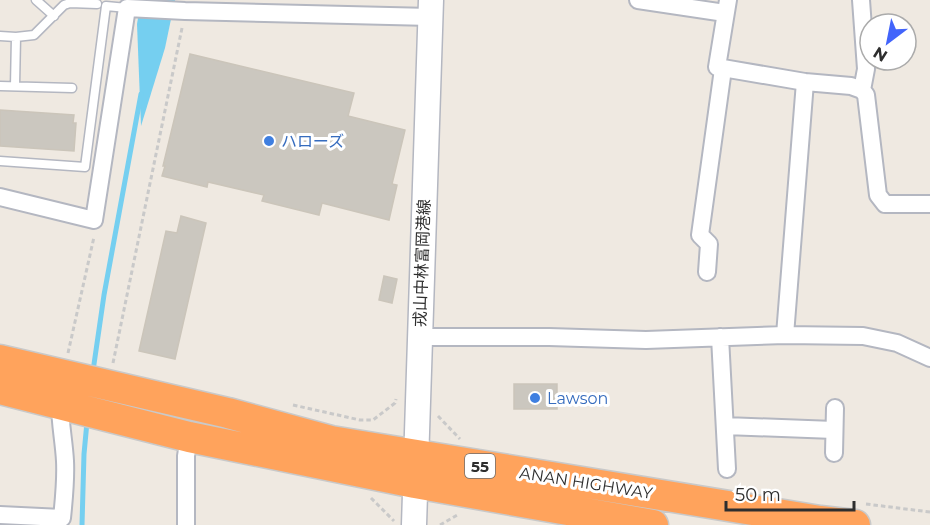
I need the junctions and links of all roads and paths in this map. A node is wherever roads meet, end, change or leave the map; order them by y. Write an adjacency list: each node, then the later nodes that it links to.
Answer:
1 (36, 0): 9 (lane)
2 (638, 0): 5 (street)
3 (861, 0): 17 (street)
4 (100, 3): 6 (lane); 9 (lane); 18 (lane)
5 (727, 7): 12 (street)
6 (131, 8): 8 (street); 21 (street)
7 (431, 8): 8 (street); 24 (main road, 戎山中林富岡港線)
8 (183, 11): 28 (path)
9 (54, 16): 11 (lane)
10 (0, 36): 11 (lane)
11 (16, 37): 15 (lane)
12 (723, 69): 13 (street); 22 (street)
13 (805, 82): 17 (street); 23 (street)
14 (0, 86): 15 (lane)
15 (15, 86): 16 (lane)
16 (72, 88)
17 (862, 90): 20 (street)
18 (0, 161)
19 (0, 197): 21 (street)
20 (930, 204)
21 (94, 220): 30 (path)
22 (707, 272)
23 (785, 335): 25 (street); 26 (street)
24 (420, 336): 25 (street); 38 (main road, 戎山中林富岡港線)
25 (720, 337): 34 (street)
26 (930, 358)
27 (0, 360): 30 (highway, 55)
28 (109, 374): 30 (highway, 55); 38 (highway, ANAN HIGHWAY / 55)
29 (0, 389): 30 (highway, 55)
30 (65, 390): 36 (highway, ANAN HIGHWAY / 55); 42 (street)
31 (398, 396): 32 (path)
32 (293, 405)
33 (835, 408): 35 (street)
34 (725, 426): 35 (street); 39 (street)
35 (834, 430): 37 (street)
36 (189, 437): 38 (highway, ANAN HIGHWAY / 55); 44 (street)
37 (834, 453)
38 (415, 469): 43 (main road, 戎山中林富岡港線); 45 (highway, ANAN HIGHWAY / 55); 46 (highway, ANAN HIGHWAY / 55)
39 (727, 469)
40 (368, 495): 43 (path)
41 (0, 515): 42 (street)
42 (61, 522)
43 (405, 523)
44 (186, 525)
45 (653, 525)
46 (855, 525)

